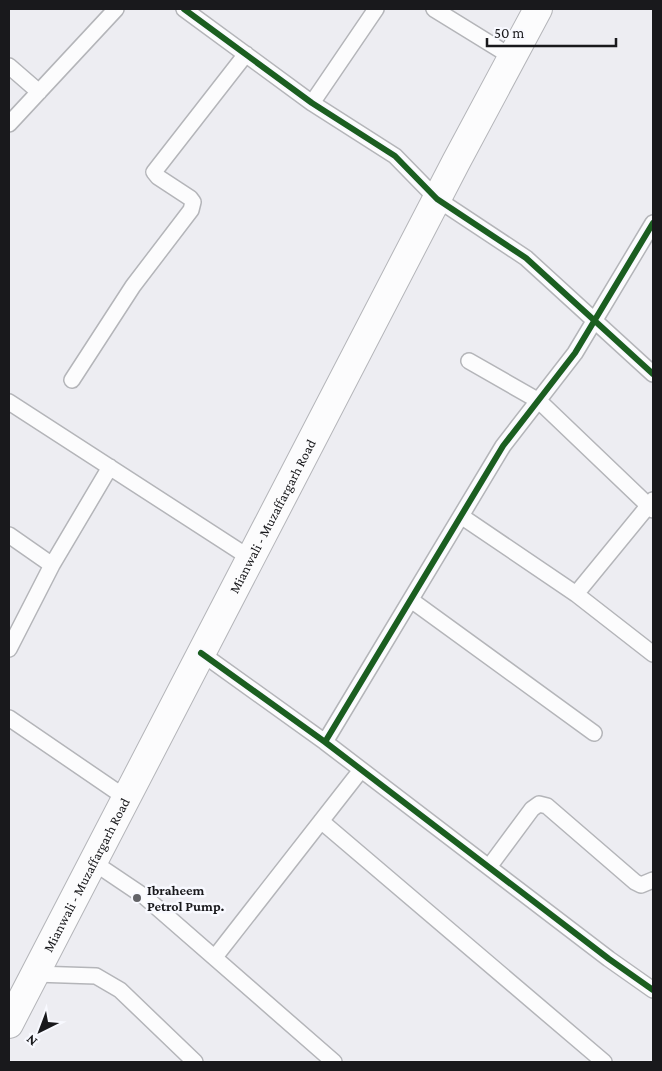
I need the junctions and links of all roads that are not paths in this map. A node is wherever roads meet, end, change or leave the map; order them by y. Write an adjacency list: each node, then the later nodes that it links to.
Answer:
1 (116, 9): 9 (street)
2 (184, 9): 6 (street)
3 (376, 9): 10 (street)
4 (434, 9): 7 (street)
5 (538, 9): 7 (highway, Mianwali - Muzaffargarh Road)
6 (246, 54): 10 (street); 19 (street)
7 (512, 57): 12 (highway, Mianwali - Muzaffargarh Road)
8 (9, 66): 9 (street)
9 (39, 92): 11 (street)
10 (312, 103): 12 (street)
11 (9, 124)
12 (437, 199): 16 (street); 26 (highway, Mianwali - Muzaffargarh Road)
13 (653, 223): 14 (street)
14 (642, 241): 15 (street); 16 (street)
15 (653, 251)
16 (595, 319): 18 (street); 20 (street)
17 (469, 361): 20 (street)
18 (653, 374)
19 (72, 380)
20 (539, 400): 23 (street); 24 (street)
21 (9, 402): 22 (street)
22 (110, 467): 26 (street); 27 (street)
23 (652, 505): 28 (street)
24 (461, 516): 28 (street); 29 (street)
25 (9, 536): 27 (street)
26 (250, 558): 31 (highway, Mianwali - Muzaffargarh Road)
27 (52, 565): 30 (street)
28 (576, 594): 32 (street)
29 (411, 600): 34 (street); 35 (street)
30 (9, 649)
31 (201, 653): 35 (street); 37 (highway, Mianwali - Muzaffargarh Road)
32 (653, 654)
33 (9, 718): 37 (street)
34 (594, 734)
35 (325, 742): 36 (street)
36 (361, 770): 38 (street); 40 (street)
37 (126, 798): 39 (highway, Mianwali - Muzaffargarh Road)
38 (321, 821): 42 (street); 48 (street)
39 (93, 862): 42 (street); 43 (highway, Mianwali - Muzaffargarh Road)
40 (488, 867): 41 (street); 44 (street)
41 (653, 880)
42 (215, 957): 47 (street)
43 (35, 974): 45 (highway, Mianwali - Muzaffargarh Road); 46 (street)
44 (653, 990)
45 (9, 1024)
46 (190, 1061)
47 (334, 1062)
48 (604, 1062)

